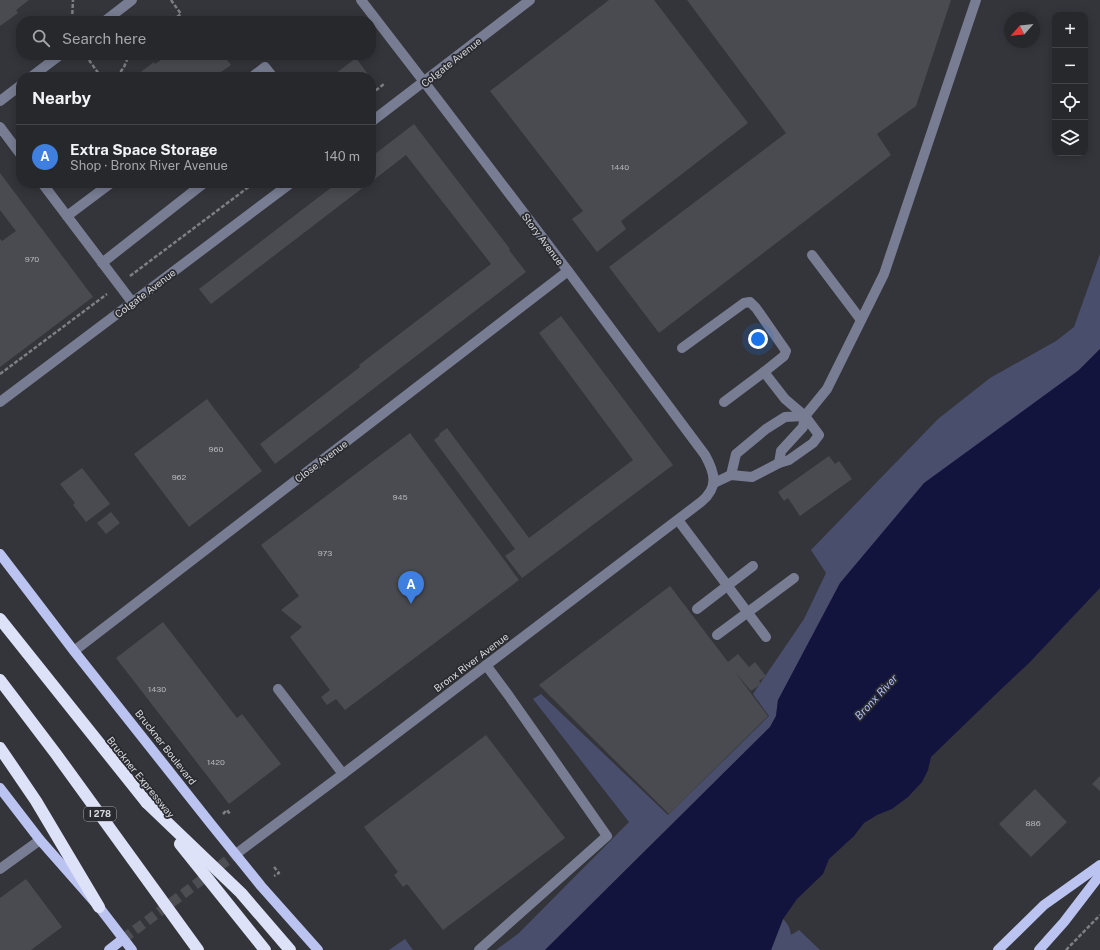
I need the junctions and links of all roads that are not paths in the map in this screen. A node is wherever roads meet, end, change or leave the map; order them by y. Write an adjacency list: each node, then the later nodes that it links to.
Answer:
1 (132, 0): 5 (street)
2 (362, 0): 6 (street, Story Avenue)
3 (530, 0): 12 (street, Colgate Avenue)
4 (976, 0): 27 (street)
5 (111, 16)
6 (374, 16)
7 (376, 19): 12 (street, Story Avenue)
8 (53, 60): 9 (street)
9 (38, 72)
10 (258, 72): 11 (street)
11 (269, 72)
12 (424, 82): 15 (street, Colgate Avenue); 25 (street, Story Avenue)
13 (16, 89): 14 (street)
14 (0, 101)
15 (376, 118)
16 (0, 127): 17 (street)
17 (16, 148)
18 (46, 188): 22 (street)
19 (104, 188): 22 (street)
20 (198, 188): 24 (street)
21 (284, 188): 26 (street, Colgate Avenue)
22 (67, 216): 24 (street)
23 (812, 255): 27 (street)
24 (102, 263): 26 (street)
25 (568, 272): 35 (street, Story Avenue); 46 (street, Close Avenue)
26 (132, 302): 30 (street, Colgate Avenue)
27 (861, 320): 32 (street)
28 (682, 348): 29 (street)
29 (764, 372): 31 (street); 32 (street)
30 (0, 402)
31 (724, 402)
32 (805, 416): 33 (street); 33 (street); 34 (street)
33 (779, 463): 34 (street)
34 (731, 475): 35 (street)
35 (714, 483): 36 (street, Bronx River Avenue)
36 (678, 520): 40 (street); 47 (street, Bronx River Avenue)
37 (0, 554): 46 (main road, Bruckner Boulevard)
38 (753, 566): 40 (street)
39 (794, 578): 42 (street)
40 (727, 586): 41 (street); 42 (street)
41 (697, 609)
42 (747, 612): 44 (street); 45 (street)
43 (0, 619): 53 (highway, Bruckner Expressway)
44 (716, 636)
45 (766, 637)
46 (74, 651): 55 (main road, Bruckner Boulevard)
47 (486, 665): 51 (street, Bronx River Avenue); 67 (street)
48 (0, 680): 63 (highway, I 278, bridge)
49 (278, 689): 51 (street)
50 (0, 748): 59 (highway)
51 (343, 774): 55 (street, Bronx River Avenue)
52 (0, 788): 54 (main road)
53 (147, 803): 64 (highway, Bruckner Expressway, bridge); 65 (highway, bridge)
54 (40, 840): 57 (street); 59 (main road)
55 (236, 854): 66 (main road, Bruckner Boulevard)
56 (1100, 865): 68 (main road)
57 (0, 869)
58 (1100, 875): 69 (main road)
59 (98, 906): 60 (main road)
60 (124, 939): 61 (main road); 62 (main road)
61 (109, 950)
62 (132, 950)
63 (198, 950)
64 (265, 950)
65 (290, 950)
66 (318, 950)
67 (479, 950)
68 (998, 950)
69 (1039, 950)

